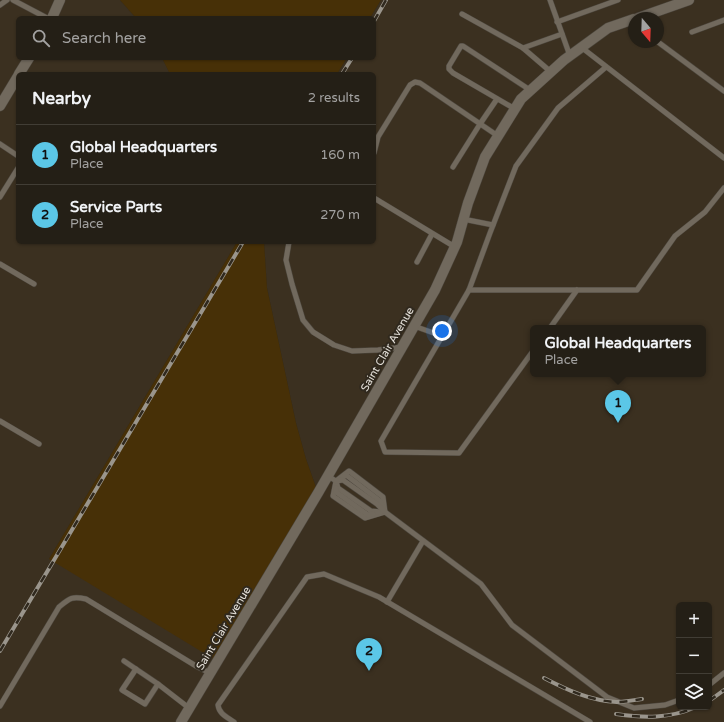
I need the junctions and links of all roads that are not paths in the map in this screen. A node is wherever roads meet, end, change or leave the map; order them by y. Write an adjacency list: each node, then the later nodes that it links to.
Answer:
1 (7, 0): 7 (lane)
2 (13, 0): 10 (lane)
3 (60, 0): 11 (street)
4 (550, 0): 13 (lane)
5 (618, 0): 13 (lane)
6 (689, 0): 8 (street, Saint Clair Avenue)
7 (0, 5)
8 (658, 12)
9 (462, 14): 19 (lane)
10 (44, 16)
11 (53, 16)
12 (724, 20): 15 (lane)
13 (557, 22): 16 (lane)
14 (628, 23): 18 (street, Saint Clair Avenue)
15 (692, 32)
16 (562, 34): 19 (lane); 20 (lane)
17 (664, 46): 27 (lane)
18 (581, 47): 20 (street, Saint Clair Avenue); 22 (lane)
19 (523, 48): 24 (lane)
20 (570, 56): 24 (street, Saint Clair Avenue)
21 (28, 60): 23 (street)
22 (606, 67): 36 (lane); 43 (lane)
23 (21, 72)
24 (550, 72): 26 (street, Saint Clair Avenue)
25 (16, 80): 29 (street)
26 (530, 90): 28 (lane); 30 (street, Saint Clair Avenue)
27 (724, 91)
28 (497, 99): 30 (lane); 31 (lane)
29 (0, 106)
30 (515, 109): 32 (street, Saint Clair Avenue)
31 (480, 124): 32 (lane); 33 (lane); 37 (lane)
32 (498, 136): 42 (street, Saint Clair Avenue)
33 (376, 142)
34 (0, 144): 35 (lane)
35 (16, 155)
36 (724, 158)
37 (453, 167)
38 (16, 171): 40 (lane)
39 (724, 188): 51 (lane)
40 (0, 197)
41 (376, 199): 44 (lane)
42 (463, 219): 43 (lane); 46 (street, Saint Clair Avenue)
43 (493, 226): 50 (lane)
44 (432, 234): 46 (lane); 47 (lane)
45 (289, 244): 55 (lane)
46 (454, 247): 53 (street, Saint Clair Avenue)
47 (417, 262)
48 (0, 264): 49 (lane)
49 (34, 284)
50 (470, 290): 51 (lane); 54 (lane)
51 (577, 290): 52 (lane)
52 (552, 325)
53 (414, 326): 54 (lane); 55 (street, Saint Clair Avenue)
54 (442, 336): 56 (lane)
55 (402, 347): 59 (street, Saint Clair Avenue)
56 (530, 355)
57 (0, 421): 58 (lane)
58 (39, 444)
59 (332, 479): 60 (lane); 60 (lane); 60 (lane); 60 (lane); 65 (street, Saint Clair Avenue)
60 (385, 512): 61 (lane)
61 (423, 540): 62 (lane); 69 (lane)
62 (386, 602): 73 (lane); 74 (lane)
63 (124, 662): 64 (lane)
64 (136, 669): 68 (lane); 68 (lane)
65 (210, 673): 70 (lane); 71 (street, Saint Clair Avenue)
66 (724, 673): 67 (lane)
67 (712, 683)
68 (158, 684): 71 (lane)
69 (676, 701)
70 (0, 706)
71 (189, 708): 72 (street, Saint Clair Avenue)
72 (181, 722)
73 (234, 722)
74 (590, 722)

